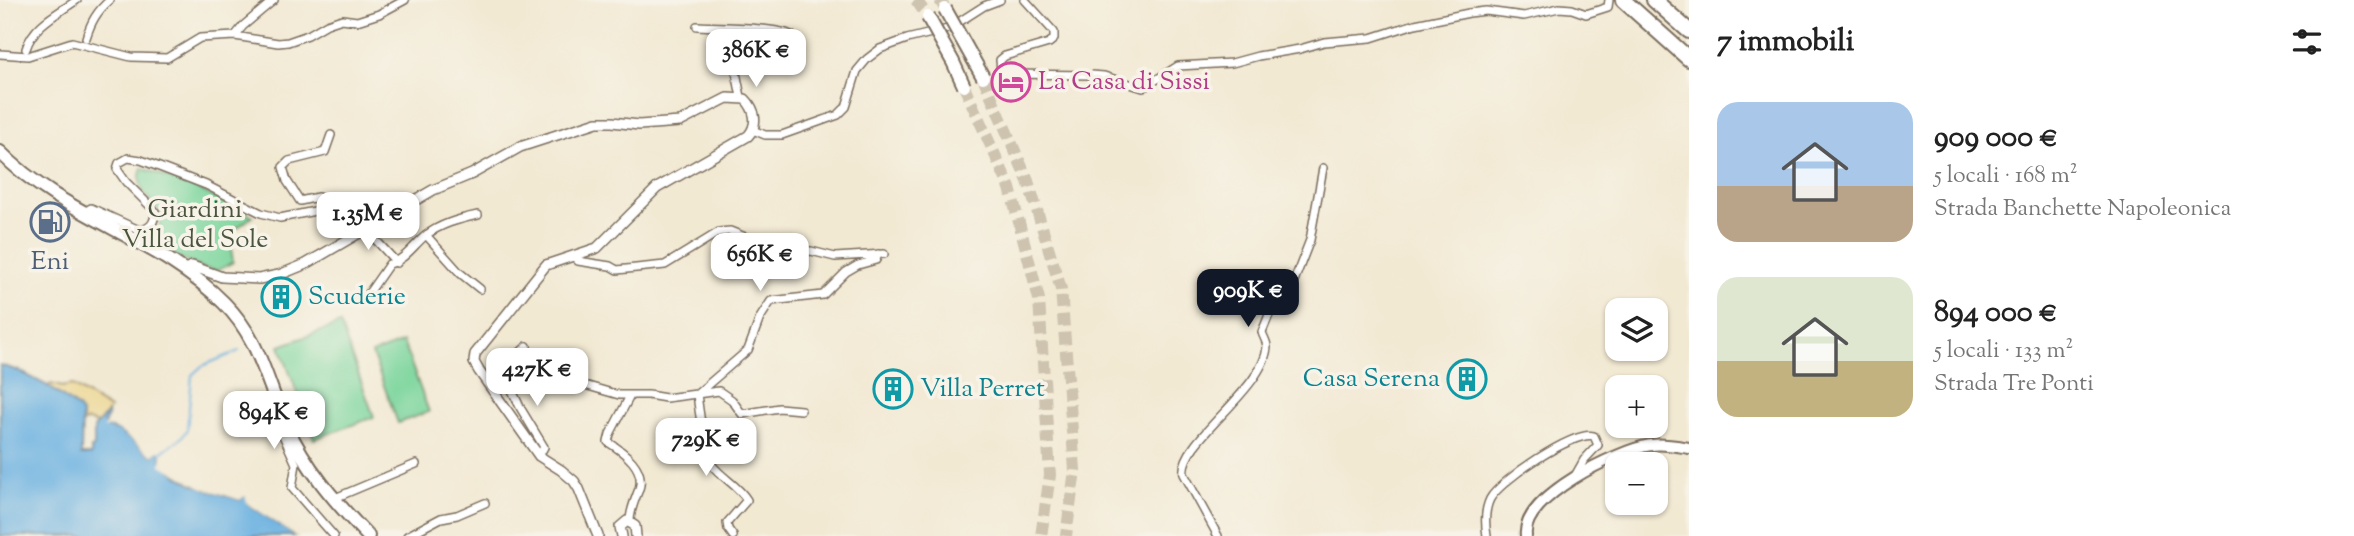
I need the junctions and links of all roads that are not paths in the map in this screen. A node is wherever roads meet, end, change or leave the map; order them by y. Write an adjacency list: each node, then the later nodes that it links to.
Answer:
1 (77, 0): 16 (street)
2 (110, 0): 15 (street)
3 (274, 0): 14 (street)
4 (405, 0): 14 (street)
5 (1000, 0): 22 (street)
6 (1025, 0): 7 (street)
7 (1609, 0)
8 (1623, 0): 18 (highway)
9 (1658, 4): 13 (highway)
10 (945, 9): 19 (main road, bridge)
11 (928, 17): 20 (main road, bridge)
12 (697, 26): 21 (street)
13 (1689, 31)
14 (235, 36): 17 (street)
15 (86, 38)
16 (26, 49)
17 (0, 54)
18 (1689, 60)
19 (983, 77)
20 (964, 86)
21 (741, 97): 22 (street); 28 (street)
22 (753, 130): 30 (street)
23 (331, 135): 26 (street)
24 (0, 152): 26 (main road)
25 (1323, 168): 55 (street)
26 (83, 214): 32 (main road)
27 (478, 215): 29 (street)
28 (361, 231): 31 (street); 32 (street)
29 (426, 235): 31 (street); 33 (street)
30 (573, 256): 38 (street); 42 (street)
31 (397, 263): 34 (street)
32 (185, 269): 37 (main road)
33 (480, 289)
34 (364, 300)
35 (527, 346): 42 (street)
36 (588, 386): 39 (street)
37 (272, 390): 45 (main road); 48 (street)
38 (697, 394): 39 (street); 40 (street); 54 (street)
39 (629, 396): 47 (street)
40 (800, 410)
41 (1689, 448): 44 (main road)
42 (538, 456): 51 (street)
43 (416, 464): 45 (street)
44 (1575, 477): 56 (street); 57 (main road)
45 (335, 498): 49 (main road)
46 (485, 503): 50 (street)
47 (630, 521): 52 (street); 53 (street)
48 (334, 536)
49 (368, 536)
50 (407, 536)
51 (597, 536)
52 (622, 536)
53 (636, 536)
54 (733, 536)
55 (1218, 536)
56 (1487, 536)
57 (1526, 536)

